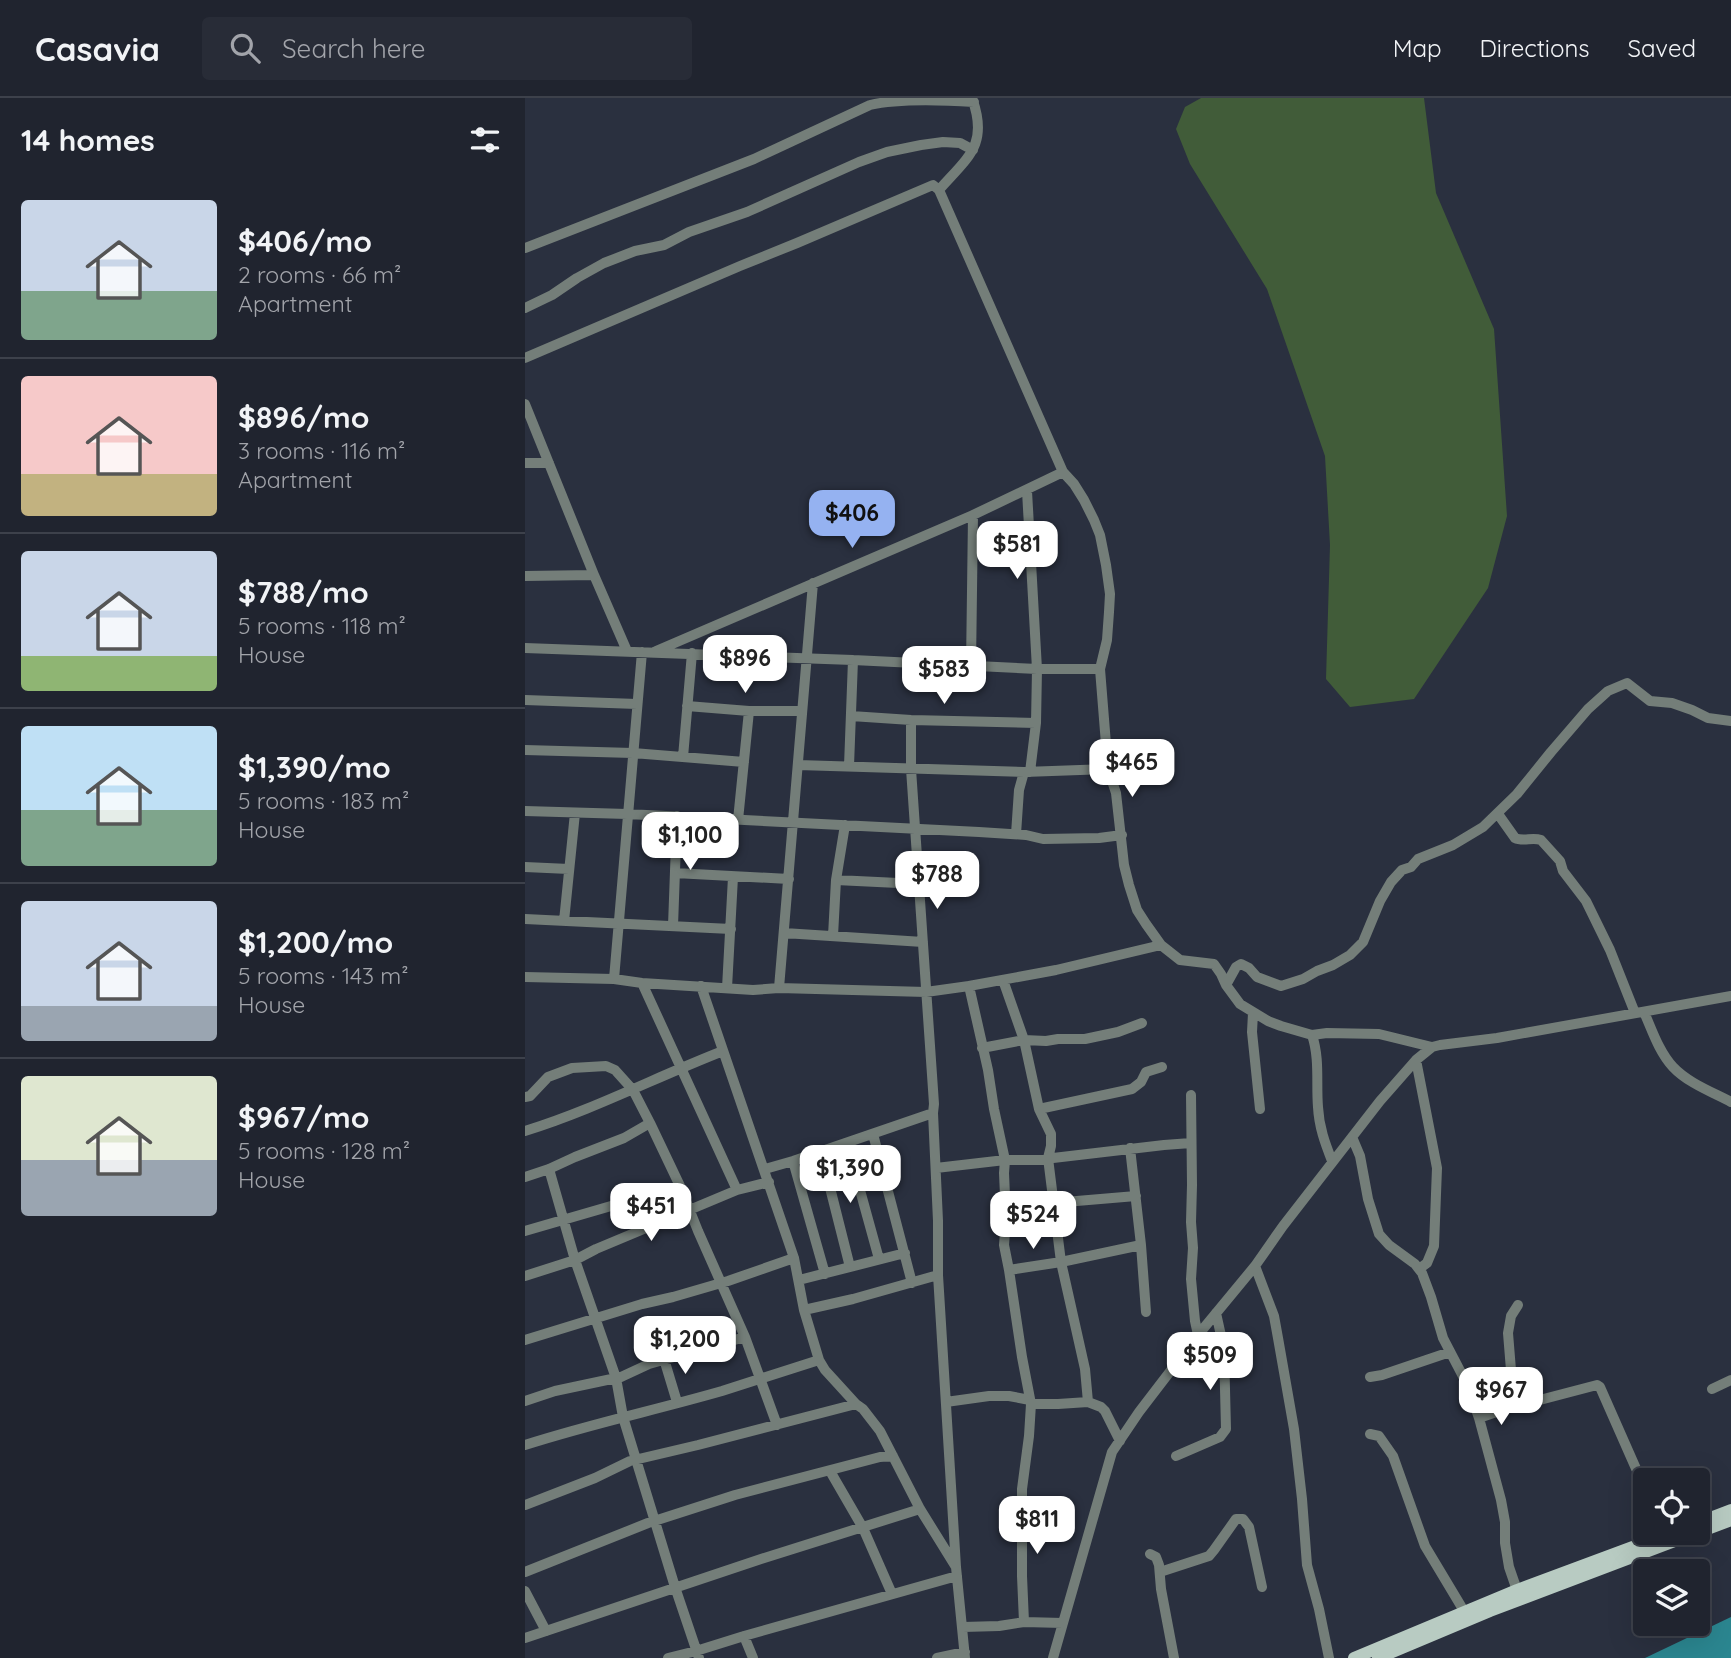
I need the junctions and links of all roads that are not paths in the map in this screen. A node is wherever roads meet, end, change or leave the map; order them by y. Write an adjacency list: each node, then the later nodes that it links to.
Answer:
1 (973, 100): 2 (street); 4 (street)
2 (973, 150): 3 (street); 5 (street)
3 (939, 190): 6 (street); 10 (street)
4 (525, 248)
5 (525, 308)
6 (525, 358)
7 (525, 404): 9 (street)
8 (525, 463): 9 (street)
9 (549, 463): 13 (street)
10 (1063, 472): 11 (street); 24 (street)
11 (1027, 491): 12 (street); 23 (street)
12 (973, 516): 15 (street); 22 (street)
13 (594, 575): 14 (street); 17 (street)
14 (525, 576)
15 (813, 583): 18 (street); 20 (street)
16 (525, 648): 17 (street)
17 (627, 651): 18 (street)
18 (647, 652): 19 (street); 26 (street)
19 (692, 653): 20 (street); 27 (street)
20 (807, 658): 21 (street); 28 (street)
21 (853, 660): 22 (street); 30 (street)
22 (971, 666): 23 (street)
23 (1037, 669): 24 (street); 33 (street)
24 (1100, 669): 40 (street)
25 (525, 700): 26 (street)
26 (637, 704): 35 (street)
27 (687, 706): 29 (street); 36 (street)
28 (802, 710): 29 (street); 38 (street)
29 (748, 711): 37 (street)
30 (851, 716): 31 (street); 39 (street)
31 (911, 720): 33 (street); 41 (street)
32 (1731, 722): 46 (street)
33 (1037, 723): 42 (street)
34 (525, 750): 35 (street)
35 (633, 753): 36 (street); 45 (street)
36 (683, 757): 37 (street)
37 (744, 762): 48 (street)
38 (798, 765): 39 (street); 49 (street)
39 (849, 766): 41 (street)
40 (1108, 768): 42 (street); 53 (street)
41 (911, 769): 42 (street); 51 (street)
42 (1027, 772): 52 (street)
43 (525, 811): 44 (street)
44 (575, 813): 45 (street); 55 (street)
45 (627, 814): 47 (street); 63 (street)
46 (1498, 814): 74 (street); 82 (street)
47 (677, 816): 48 (street); 56 (street)
48 (739, 820): 49 (street)
49 (793, 822): 50 (street); 58 (street)
50 (845, 825): 51 (street); 59 (street)
51 (916, 829): 52 (street); 60 (street)
52 (1016, 834): 53 (street)
53 (1122, 835): 69 (street)
54 (525, 867): 55 (street)
55 (569, 869): 62 (street)
56 (675, 873): 57 (street); 64 (street)
57 (733, 877): 58 (street); 65 (street)
58 (789, 879): 66 (street)
59 (836, 880): 60 (street); 67 (street)
60 (919, 884): 68 (street)
61 (525, 919): 62 (street)
62 (564, 921): 63 (street)
63 (619, 923): 64 (street); 71 (street)
64 (673, 926): 65 (street)
65 (731, 929): 77 (street)
66 (784, 933): 67 (street); 78 (street)
67 (833, 936): 68 (street)
68 (923, 942): 79 (street)
69 (1161, 945): 72 (street); 74 (street)
70 (525, 977): 71 (street)
71 (614, 979): 73 (street)
72 (1003, 980): 76 (street); 85 (street)
73 (642, 983): 75 (street); 90 (street)
74 (1226, 985): 81 (street)
75 (701, 986): 77 (street); 88 (street)
76 (969, 986): 79 (street); 87 (street)
77 (727, 988): 78 (street)
78 (779, 988): 79 (street)
79 (926, 992): 98 (street)
80 (1731, 996): 82 (street)
81 (1253, 1013): 84 (street); 97 (street)
82 (1640, 1013): 86 (street); 95 (street)
83 (1143, 1023): 85 (street)
84 (1312, 1035): 86 (street); 110 (street)
85 (1024, 1040): 87 (street); 96 (street)
86 (1431, 1047): 89 (street)
87 (982, 1048): 108 (street)
88 (723, 1051): 90 (street); 112 (street)
89 (1416, 1060): 102 (street); 131 (street)
90 (681, 1068): 92 (street); 117 (street)
91 (1162, 1068): 96 (street)
92 (633, 1090): 94 (street); 99 (street); 100 (street)
93 (1191, 1095): 104 (street)
94 (525, 1097)
95 (1731, 1102)
96 (1039, 1109): 107 (street)
97 (1260, 1109)
98 (933, 1113): 101 (street); 111 (street)
99 (650, 1124): 113 (street); 116 (street)
100 (525, 1131)
101 (873, 1134): 103 (street); 124 (street)
102 (1352, 1136): 110 (street); 131 (street)
103 (847, 1143): 106 (street); 126 (street)
104 (1191, 1143): 105 (street); 144 (street)
105 (1131, 1148): 107 (street); 118 (street)
106 (821, 1152): 109 (street); 130 (street)
107 (1048, 1158): 108 (street); 119 (street)
108 (1005, 1160): 111 (street); 132 (street)
109 (793, 1161): 112 (street); 133 (street)
110 (1332, 1161): 129 (street)
111 (936, 1168): 134 (street)
112 (765, 1169): 115 (street)
113 (549, 1170): 114 (street); 121 (street)
114 (525, 1177)
115 (769, 1182): 117 (street); 125 (street)
116 (680, 1186): 120 (street); 121 (street)
117 (737, 1189): 120 (street)
118 (1136, 1196): 119 (street); 123 (street)
119 (1053, 1203): 128 (street)
120 (689, 1210): 127 (street); 137 (street)
121 (563, 1221): 122 (street); 127 (street)
122 (525, 1231)
123 (1141, 1245): 128 (street); 141 (street)
124 (905, 1253): 126 (street); 138 (street)
125 (794, 1258): 136 (street); 137 (street)
126 (879, 1259): 130 (street)
127 (575, 1260): 135 (street); 143 (street)
128 (1061, 1262): 132 (street); 159 (street)
129 (1255, 1266): 142 (street); 206 (street)
130 (850, 1267): 133 (street)
131 (1419, 1269): 147 (street)
132 (1009, 1270): 158 (street)
133 (825, 1274): 136 (street)
134 (938, 1275): 138 (street); 157 (street)
135 (525, 1276)
136 (799, 1280): 140 (street)
137 (721, 1283): 143 (street); 145 (street)
138 (912, 1283): 140 (street)
139 (1518, 1305): 161 (street)
140 (804, 1310): 149 (street)
141 (1146, 1312)
142 (1216, 1313): 144 (street); 169 (street)
143 (595, 1319): 146 (street); 151 (street)
144 (1198, 1335): 166 (street)
145 (745, 1337): 148 (street); 152 (street)
146 (525, 1340)
147 (1450, 1352): 150 (street); 163 (street)
148 (664, 1359): 151 (street); 156 (street)
149 (819, 1360): 152 (street); 160 (street)
150 (1370, 1377)
151 (615, 1378): 155 (street); 162 (street)
152 (761, 1378): 156 (street); 164 (street)
153 (1731, 1380): 154 (street)
154 (1712, 1389)
155 (525, 1401)
156 (677, 1402): 162 (street)
157 (946, 1402): 158 (street); 184 (street)
158 (1030, 1402): 159 (street); 193 (street)
159 (1088, 1402): 166 (street)
160 (856, 1404): 164 (street); 168 (street)
161 (1514, 1407): 163 (street); 171 (street)
162 (623, 1417): 167 (street); 170 (street)
163 (1479, 1418): 191 (street)
164 (777, 1424): 170 (street)
165 (1370, 1434): 192 (street)
166 (1120, 1441): 194 (street)
167 (525, 1445)
168 (893, 1456): 172 (street); 174 (street)
169 (1176, 1456)
170 (636, 1460): 173 (street); 178 (street)
171 (1636, 1468)
172 (830, 1471): 178 (street); 179 (street)
173 (525, 1505)
174 (920, 1509): 179 (street); 184 (street)
175 (1731, 1510): 176 (main road)
176 (1710, 1518)
177 (1731, 1520): 180 (main road)
178 (656, 1521): 185 (street); 187 (street)
179 (863, 1528): 187 (street); 190 (street)
180 (1710, 1528)
181 (1639, 1545): 191 (main road)
182 (1663, 1545): 191 (main road)
183 (1150, 1554): 186 (street)
184 (957, 1571): 190 (street); 195 (street)
185 (525, 1572)
186 (1160, 1572): 188 (street); 205 (street)
187 (675, 1587): 196 (street); 199 (street)
188 (1262, 1587)
189 (525, 1591): 196 (street)
190 (892, 1594): 197 (street)
191 (1519, 1595): 192 (main road); 208 (main road)
192 (1464, 1611): 207 (main road)
193 (1024, 1622): 194 (street); 195 (street)
194 (1063, 1623): 204 (street)
195 (963, 1627): 200 (street)
196 (546, 1631): 198 (street)
197 (744, 1636): 199 (street); 202 (street)
198 (525, 1638)
199 (698, 1655): 201 (street)
200 (965, 1655): 203 (street)
201 (668, 1658)
202 (753, 1658)
203 (937, 1658)
204 (1053, 1658)
205 (1174, 1658)
206 (1329, 1658)
207 (1355, 1658)
208 (1378, 1658)

